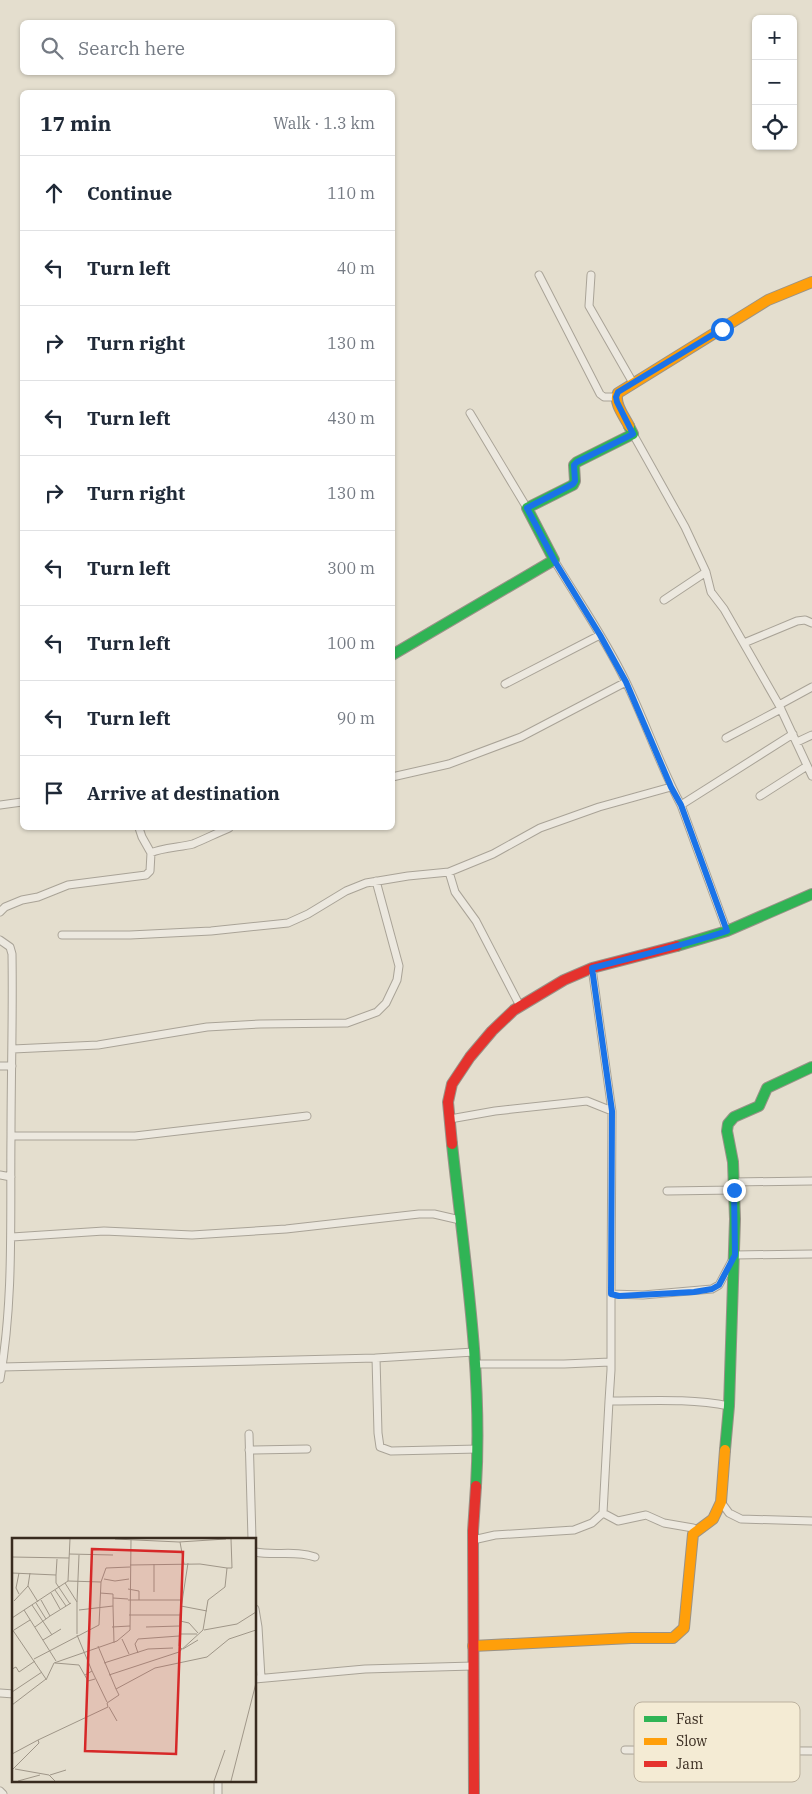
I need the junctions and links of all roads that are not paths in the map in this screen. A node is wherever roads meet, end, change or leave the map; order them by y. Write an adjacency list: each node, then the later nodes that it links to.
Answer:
1 (538, 275): 5 (street)
2 (591, 275): 4 (street)
3 (812, 282): 4 (street)
4 (633, 383): 5 (street)
5 (616, 397): 7 (street)
6 (470, 412): 8 (street)
7 (633, 434): 8 (street); 10 (street)
8 (527, 508): 9 (street)
9 (554, 560): 13 (street); 15 (street)
10 (706, 572): 11 (street); 14 (street)
11 (664, 600)
12 (812, 623): 14 (street)
13 (600, 635): 16 (street); 17 (street)
14 (744, 643): 19 (street)
15 (395, 654)
16 (626, 682): 25 (street); 27 (street)
17 (505, 684)
18 (812, 687): 19 (street)
19 (780, 707): 20 (street); 22 (street)
20 (793, 734): 23 (street); 31 (street)
21 (812, 735): 23 (street)
22 (726, 738)
23 (797, 742): 24 (street)
24 (807, 766): 26 (street); 28 (street)
25 (395, 775)
26 (812, 776)
27 (671, 787): 31 (street); 35 (street)
28 (760, 796)
29 (20, 802): 30 (street)
30 (0, 805)
31 (681, 805): 39 (street)
32 (140, 830): 34 (street)
33 (224, 830): 34 (street)
34 (151, 853): 38 (street)
35 (449, 872): 36 (street); 43 (street)
36 (376, 881): 40 (street); 44 (street)
37 (812, 894): 39 (street)
38 (0, 912)
39 (727, 931): 42 (street)
40 (62, 935)
41 (0, 940): 44 (street)
42 (592, 968): 43 (street); 48 (street)
43 (520, 1006): 50 (street)
44 (13, 1049): 46 (street)
45 (0, 1066): 46 (street)
46 (12, 1066): 51 (street)
47 (812, 1067): 55 (street)
48 (612, 1111): 50 (street); 61 (street)
49 (307, 1116): 51 (street)
50 (450, 1119): 57 (street)
51 (11, 1136): 53 (street)
52 (0, 1175): 53 (street)
53 (11, 1177): 58 (street)
54 (812, 1181): 55 (street)
55 (734, 1186): 56 (street); 60 (street)
56 (667, 1192)
57 (460, 1220): 58 (street); 64 (street)
58 (12, 1237): 63 (street)
59 (812, 1254): 60 (street)
60 (735, 1255): 61 (street); 71 (street)
61 (611, 1294): 66 (street)
62 (0, 1309): 63 (street)
63 (8, 1311): 68 (street)
64 (474, 1352): 65 (street); 67 (street)
65 (376, 1358): 68 (street); 74 (street)
66 (610, 1362): 67 (street); 70 (street)
67 (475, 1364): 74 (street)
68 (2, 1367): 69 (street)
69 (0, 1379)
70 (609, 1401): 71 (street); 77 (street)
71 (729, 1406): 76 (street)
72 (249, 1434): 75 (street)
73 (307, 1449): 75 (street)
74 (478, 1449): 81 (street)
75 (249, 1450): 80 (street)
76 (721, 1502): 78 (street); 79 (street)
77 (603, 1514): 79 (street); 81 (street)
78 (812, 1521)
79 (694, 1534): 85 (street)
80 (252, 1538)
81 (473, 1540): 85 (street)
82 (256, 1552): 83 (street)
83 (315, 1557)
84 (256, 1615): 87 (street)
85 (473, 1646): 86 (street)
86 (473, 1666): 87 (street); 92 (street)
87 (258, 1679)
88 (625, 1750): 89 (street)
89 (634, 1750)
90 (0, 1791): 91 (street)
91 (3, 1794)
92 (474, 1794)

